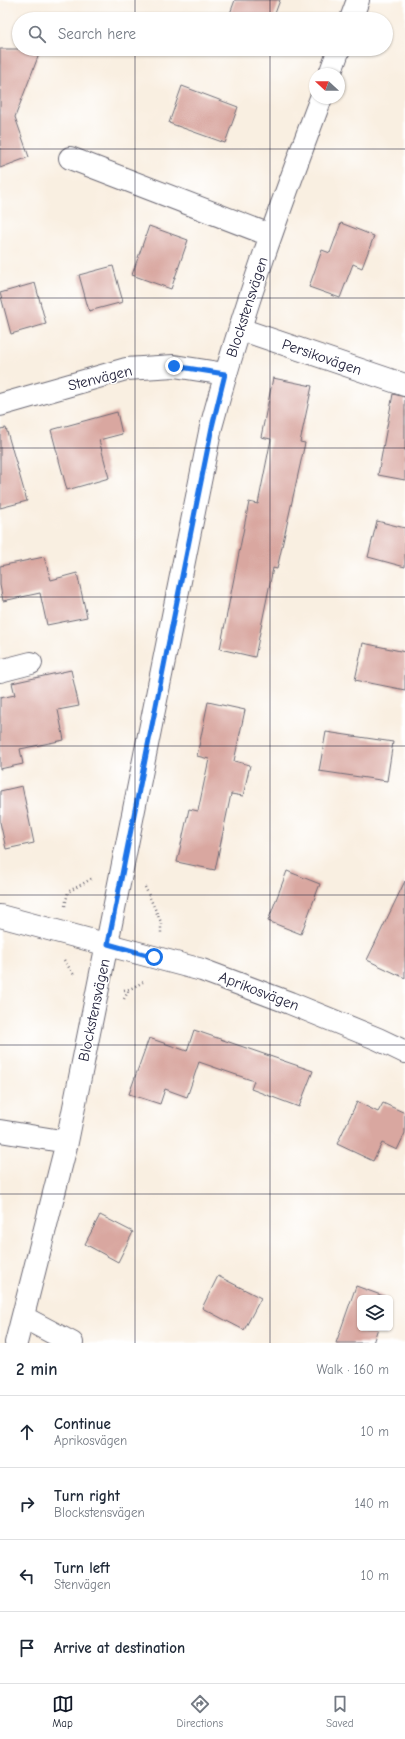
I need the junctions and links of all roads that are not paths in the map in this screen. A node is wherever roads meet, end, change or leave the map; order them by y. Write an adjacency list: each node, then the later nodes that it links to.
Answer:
1 (358, 0): 2 (street)
2 (354, 12)
3 (336, 56): 4 (street)
4 (332, 68)
5 (319, 104): 7 (street, Blockstensvägen)
6 (70, 158): 7 (street)
7 (270, 235): 8 (street, Blockstensvägen)
8 (240, 329): 9 (street, Blockstensvägen); 10 (street, Persikovägen)
9 (225, 374): 11 (street, Stenvägen); 15 (street, Blockstensvägen)
10 (405, 385)
11 (0, 405)
12 (31, 663): 13 (street)
13 (0, 671)
14 (0, 916): 15 (street, Aprikosvägen)
15 (108, 944): 16 (street, Aprikosvägen); 18 (street, Blockstensvägen)
16 (405, 1052)
17 (0, 1131): 18 (street)
18 (67, 1142): 19 (street, Blockstensvägen)
19 (23, 1317): 20 (street, Blockstensvägen); 21 (street)
20 (16, 1343)
21 (72, 1343)

